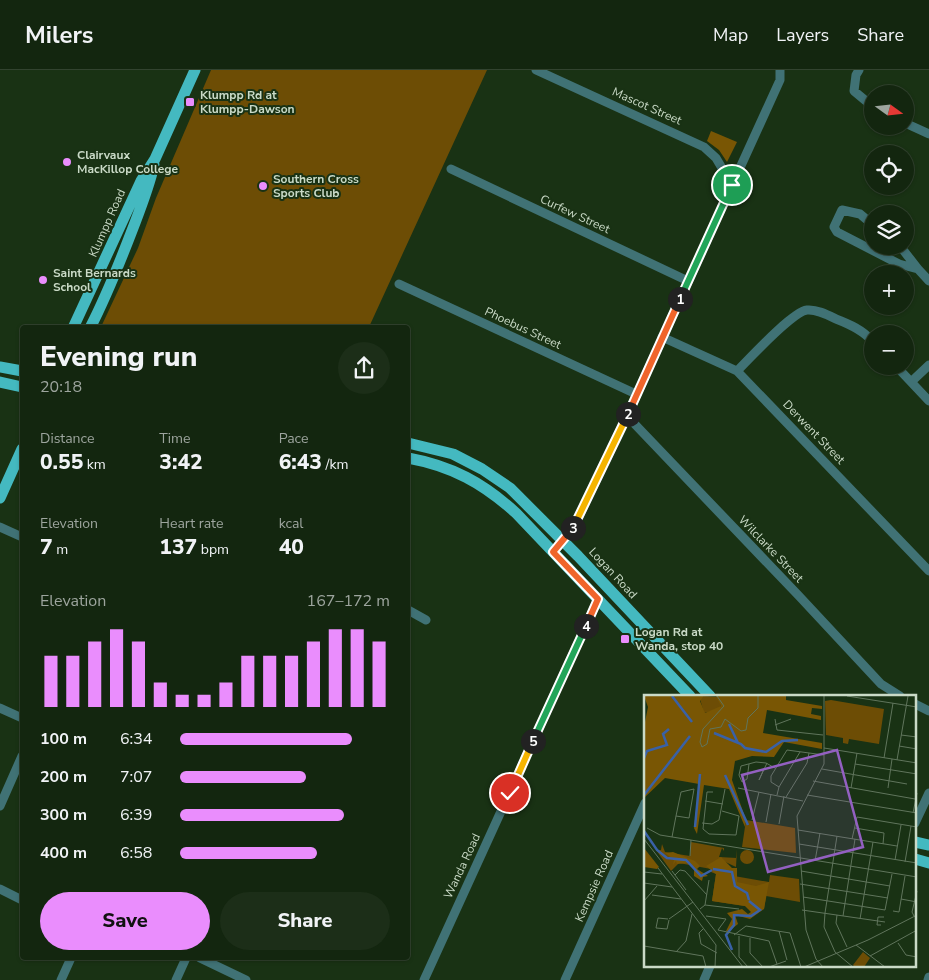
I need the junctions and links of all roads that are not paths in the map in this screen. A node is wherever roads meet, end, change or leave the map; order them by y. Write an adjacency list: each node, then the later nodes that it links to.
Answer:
1 (195, 70): 8 (main road, Klumpp Road)
2 (536, 70): 10 (street, Mascot Street)
3 (780, 70): 10 (street)
4 (859, 70): 5 (street)
5 (864, 99)
6 (914, 126): 7 (street)
7 (929, 134)
8 (155, 159): 19 (main road, Klumpp Road); 20 (main road, Klumpp Road)
9 (451, 169): 16 (street, Curfew Street)
10 (732, 185): 16 (street)
11 (864, 217): 12 (street)
12 (864, 246)
13 (882, 255): 15 (street)
14 (907, 255): 15 (street)
15 (918, 269): 17 (street)
16 (688, 281): 22 (street)
17 (929, 281)
18 (399, 284): 31 (street, Phoebus Street)
19 (74, 325)
20 (91, 325)
21 (864, 335): 26 (street)
22 (662, 337): 26 (street, Derwent Street); 31 (street)
23 (929, 365): 29 (street)
24 (0, 367): 25 (main road)
25 (20, 371)
26 (737, 371): 42 (street, Derwent Street)
27 (904, 375): 29 (street)
28 (0, 382): 30 (main road)
29 (911, 382): 32 (street)
30 (20, 387)
31 (636, 394): 33 (street)
32 (929, 401)
33 (627, 416): 40 (street); 48 (street, Wilclarke Street)
34 (410, 443): 40 (main road, Logan Road)
35 (20, 453): 37 (main road)
36 (410, 458): 41 (main road)
37 (0, 498)
38 (0, 527): 39 (street)
39 (20, 536)
40 (563, 541): 41 (street); 47 (main road, Logan Road)
41 (553, 552): 43 (main road)
42 (929, 571)
43 (598, 599): 46 (main road); 71 (street, Wanda Road)
44 (410, 611): 45 (street)
45 (426, 620)
46 (689, 695)
47 (707, 695)
48 (898, 695)
49 (916, 704): 51 (street)
50 (0, 708): 52 (street)
51 (929, 710)
52 (20, 717)
53 (20, 761): 56 (street)
54 (929, 793): 57 (street)
55 (644, 805): 72 (street, Kempsie Road)
56 (0, 806)
57 (916, 821)
58 (916, 842): 59 (main road)
59 (929, 846)
60 (916, 859): 61 (main road)
61 (929, 863)
62 (0, 890): 63 (street)
63 (20, 899)
64 (70, 960): 68 (street)
65 (185, 960): 69 (street)
66 (204, 960): 70 (street)
67 (709, 968): 73 (street)
68 (61, 980)
69 (176, 980)
70 (246, 980)
71 (424, 980)
72 (564, 980)
73 (704, 980)

